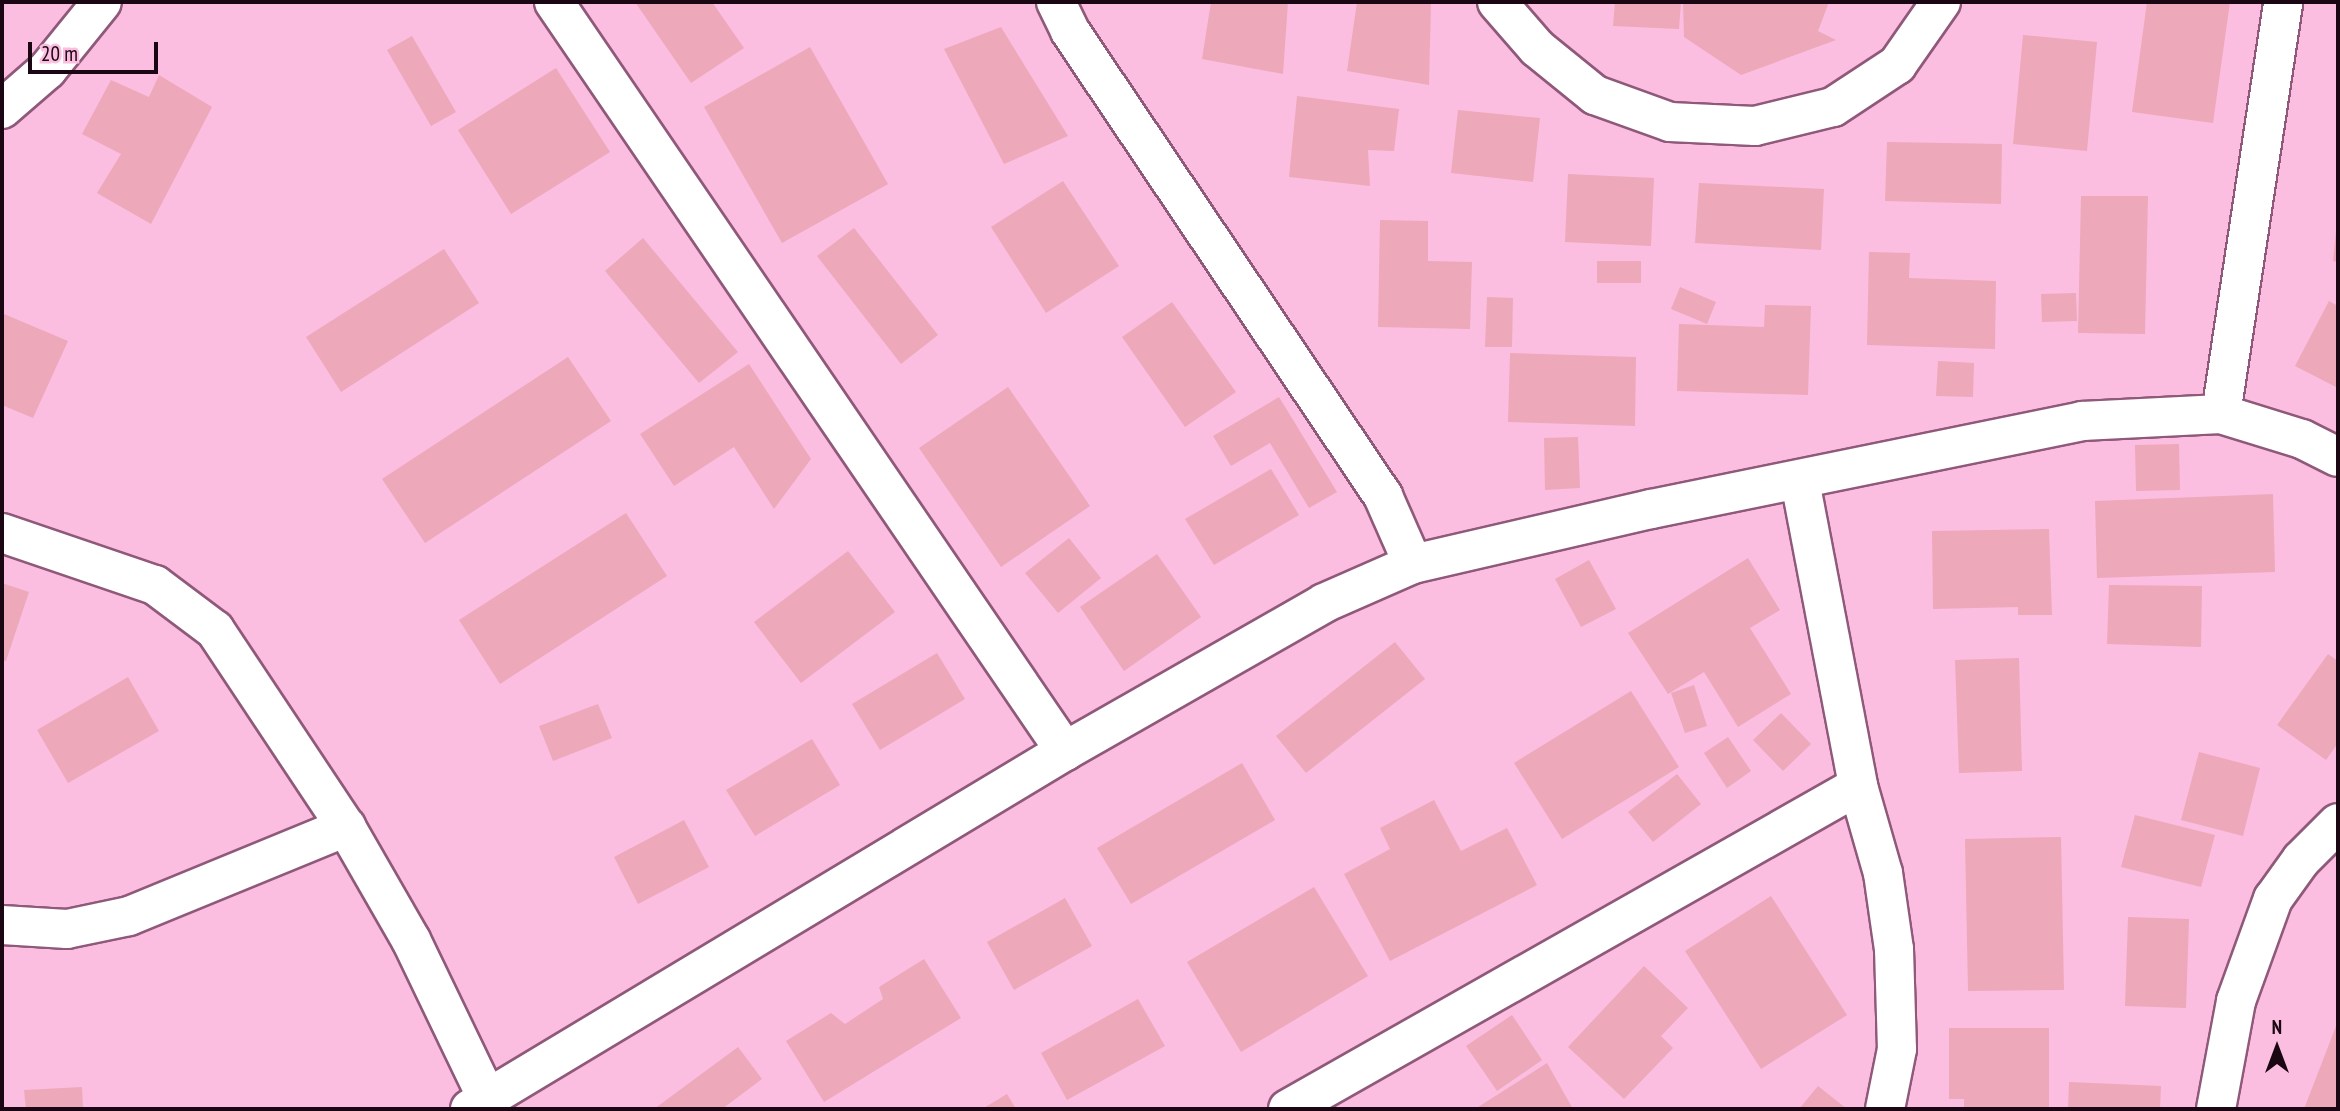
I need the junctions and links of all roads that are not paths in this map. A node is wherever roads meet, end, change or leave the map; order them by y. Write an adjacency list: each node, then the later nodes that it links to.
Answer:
1 (102, 2): 7 (street)
2 (554, 2): 13 (street)
3 (1056, 2): 12 (street)
4 (1497, 2): 5 (street)
5 (1941, 2)
6 (2283, 2): 8 (street)
7 (2, 109)
8 (2221, 414): 9 (street); 10 (street)
9 (2338, 457)
10 (1800, 481): 12 (street); 14 (street)
11 (2, 533): 16 (street)
12 (1413, 564): 13 (street)
13 (1065, 751): 18 (street)
14 (1858, 786): 19 (street); 20 (street)
15 (2338, 823): 21 (street)
16 (346, 827): 17 (street); 18 (street)
17 (2, 925)
18 (478, 1104)
19 (1288, 1109)
20 (1885, 1109)
21 (2216, 1109)

